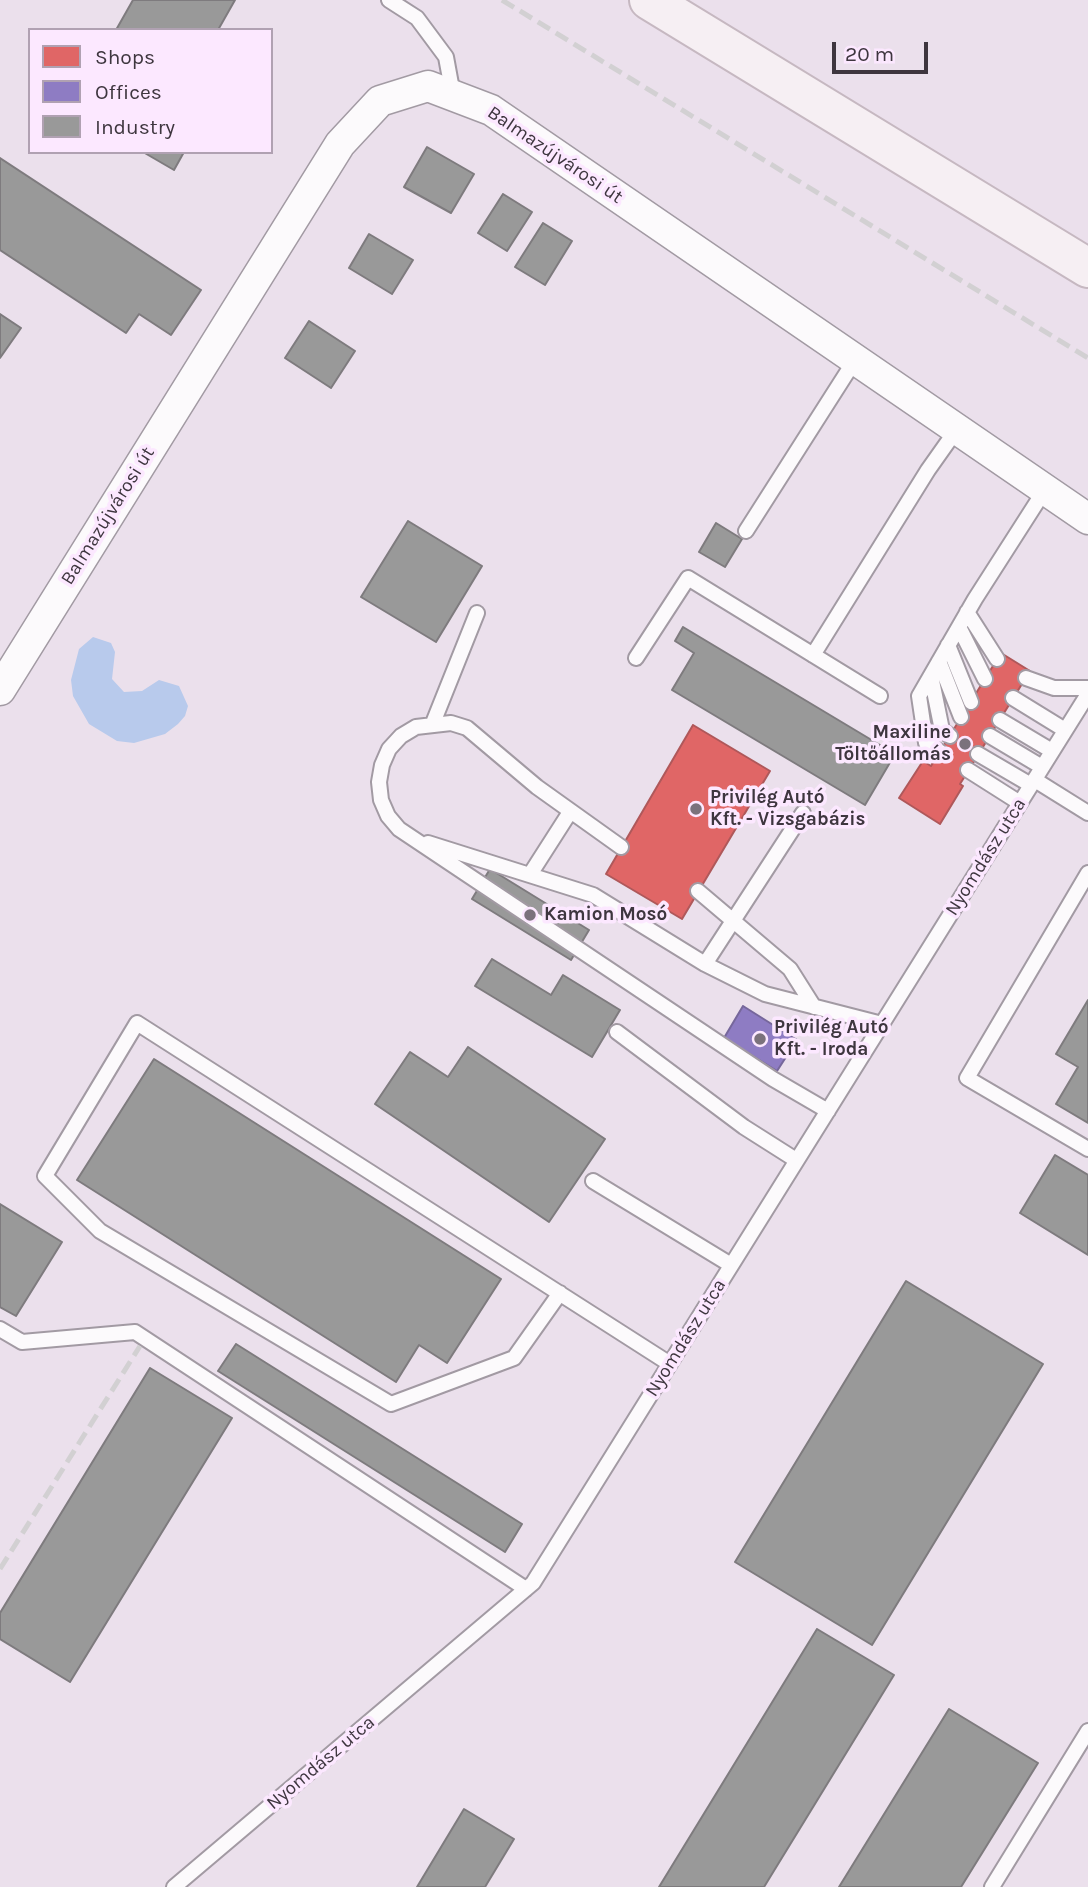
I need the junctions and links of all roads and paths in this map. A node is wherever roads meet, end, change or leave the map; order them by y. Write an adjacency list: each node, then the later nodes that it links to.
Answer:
1 (389, 0): 3 (lane)
2 (649, 0): 4 (main road)
3 (453, 96): 5 (street, Balmazújvárosi út); 22 (street, Balmazújvárosi út)
4 (1088, 268)
5 (855, 360): 6 (street, Balmazújvárosi út); 9 (lane)
6 (957, 429): 7 (street, Balmazújvárosi út); 14 (lane)
7 (1046, 488): 8 (street, Balmazújvárosi út); 10 (lane)
8 (1088, 519)
9 (747, 531)
10 (968, 612): 12 (lane); 16 (lane)
11 (477, 613): 29 (lane)
12 (959, 627): 13 (lane); 20 (lane)
13 (948, 645): 17 (lane); 26 (lane)
14 (813, 655): 15 (lane); 24 (lane)
15 (636, 658)
16 (997, 659)
17 (939, 661): 18 (lane); 27 (lane)
18 (931, 676): 31 (lane); 34 (lane)
19 (1026, 678): 21 (lane)
20 (985, 679)
21 (1088, 688)
22 (0, 690)
23 (1088, 694): 30 (lane, Nyomdász utca)
24 (880, 696)
25 (1013, 698): 30 (lane)
26 (971, 702)
27 (961, 717)
28 (1000, 720): 33 (lane)
29 (433, 723): 39 (lane); 42 (lane)
30 (1065, 730): 33 (lane, Nyomdász utca)
31 (950, 736)
32 (990, 736): 37 (lane)
33 (1052, 751): 37 (lane, Nyomdász utca)
34 (940, 752)
35 (978, 754): 37 (lane)
36 (968, 771): 38 (lane)
37 (1036, 777): 38 (lane, Nyomdász utca); 41 (lane)
38 (1020, 803): 50 (lane, Nyomdász utca)
39 (570, 813): 43 (lane); 44 (lane)
40 (803, 813): 47 (lane)
41 (1088, 813)
42 (414, 839): 44 (lane); 52 (lane)
43 (621, 848)
44 (531, 873): 48 (lane)
45 (1088, 873): 53 (lane)
46 (698, 891): 47 (lane)
47 (733, 921): 48 (lane); 49 (lane)
48 (705, 964): 49 (lane)
49 (814, 1007): 50 (lane)
50 (882, 1024): 52 (lane, Nyomdász utca)
51 (617, 1032): 54 (lane)
52 (828, 1111): 54 (lane, Nyomdász utca)
53 (1088, 1149)
54 (796, 1160): 56 (lane, Nyomdász utca)
55 (593, 1181): 56 (lane)
56 (732, 1265): 59 (lane, Nyomdász utca)
57 (560, 1293): 57 (lane); 59 (lane)
58 (0, 1329): 60 (lane)
59 (670, 1364): 60 (lane, Nyomdász utca)
60 (526, 1589): 62 (lane, Nyomdász utca)
61 (1088, 1731): 63 (lane)
62 (174, 1887)
63 (992, 1887)

